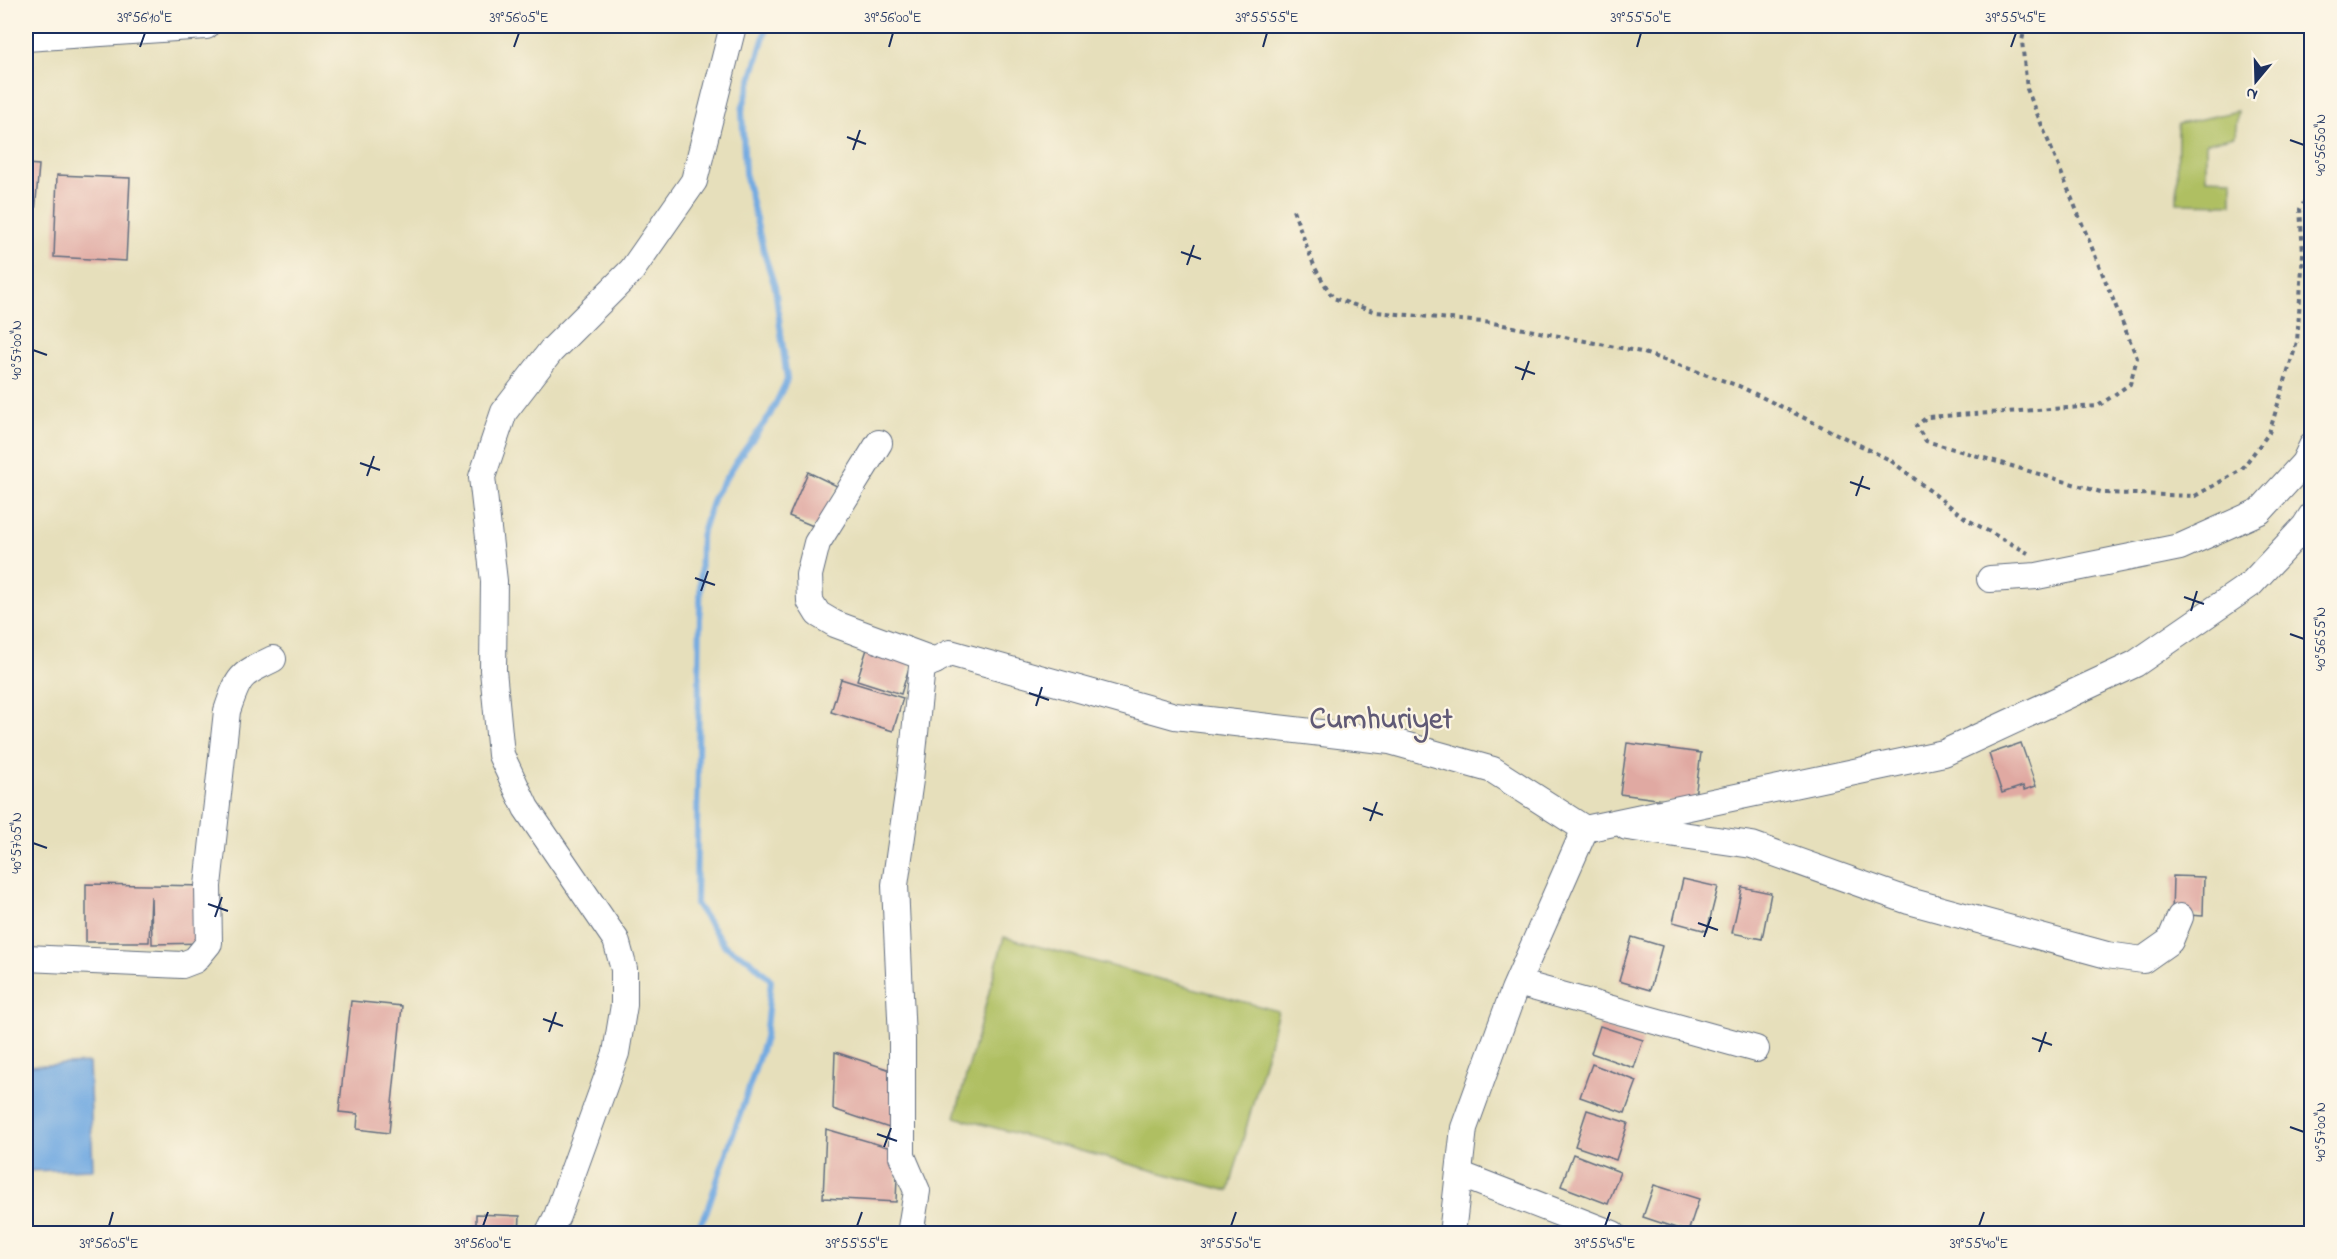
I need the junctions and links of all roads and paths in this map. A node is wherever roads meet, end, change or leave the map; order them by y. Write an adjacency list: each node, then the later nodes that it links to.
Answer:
1 (206, 26): 6 (street)
2 (733, 26): 23 (street)
3 (1692, 26): 5 (path)
4 (2025, 26): 7 (path)
5 (1690, 31)
6 (26, 38)
7 (2312, 189)
8 (1293, 210): 12 (path)
9 (879, 443): 15 (street)
10 (2312, 446): 13 (street)
11 (2312, 515): 16 (street)
12 (2035, 556)
13 (1990, 579)
14 (273, 659): 18 (street)
15 (935, 661): 16 (street); 24 (street)
16 (1597, 826): 17 (street); 19 (street)
17 (2180, 917)
18 (26, 958)
19 (1518, 983): 20 (street); 21 (street)
20 (1756, 1049)
21 (1459, 1174): 22 (street); 25 (street)
22 (1558, 1224): 26 (street)
23 (548, 1233)
24 (910, 1233)
25 (1452, 1233)
26 (1613, 1233)

